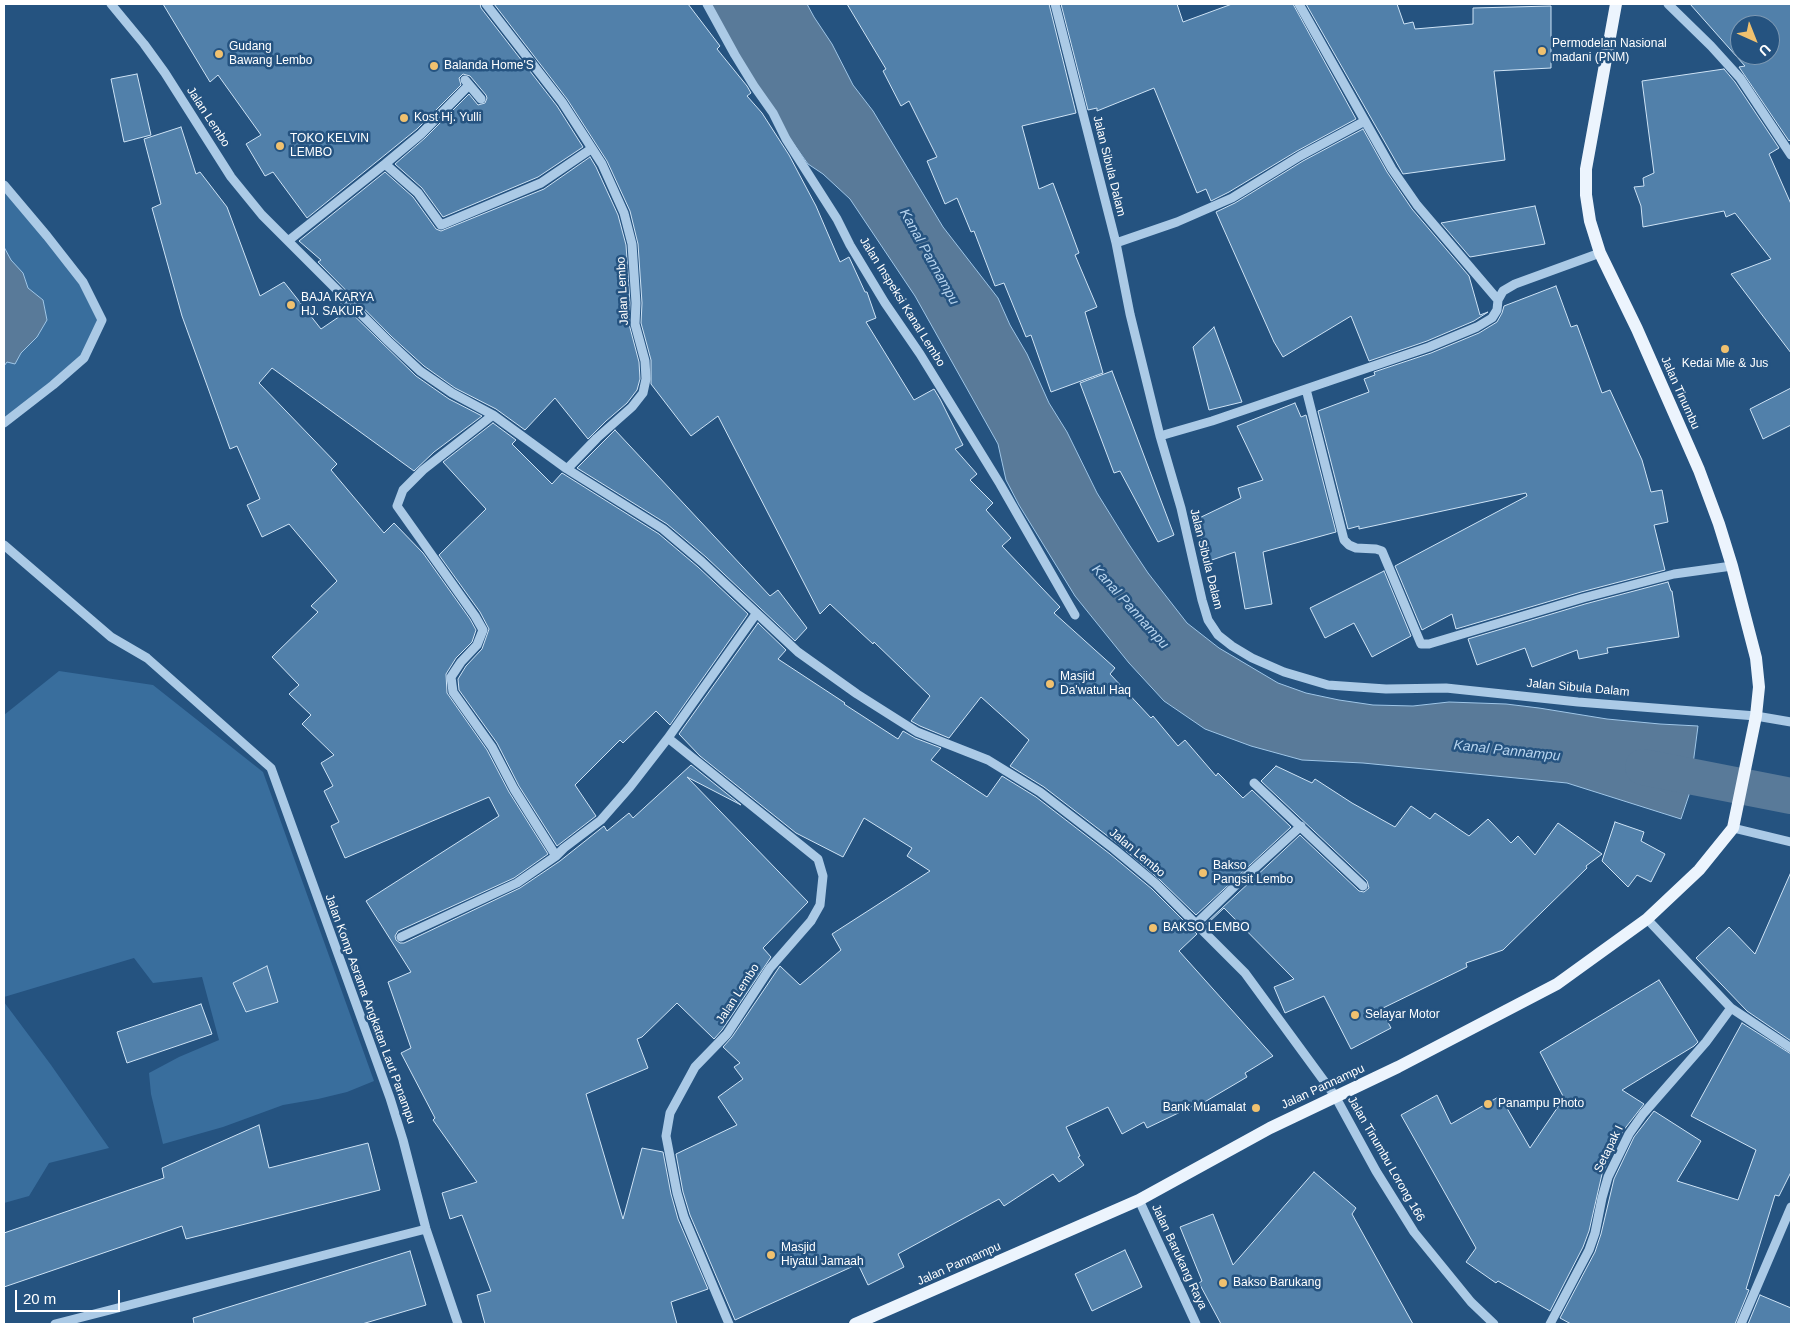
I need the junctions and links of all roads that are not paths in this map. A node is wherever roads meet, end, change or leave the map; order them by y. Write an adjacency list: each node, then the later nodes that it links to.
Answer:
1 (111, 4): 14 (street, Jalan Lembo)
2 (486, 4): 10 (street, Jalan Lembo)
3 (707, 4): 26 (street, Jalan Inspeksi Kanal Lembo)
4 (1055, 4): 15 (street, Jalan Sibula Dalam)
5 (1299, 4): 9 (street)
6 (1616, 4): 16 (main road, Jalan Tinumbu)
7 (1668, 4): 11 (street)
8 (481, 99): 12 (street)
9 (1365, 121): 15 (street); 17 (street)
10 (591, 149): 12 (street); 22 (street, Jalan Lembo)
11 (1791, 155)
12 (385, 164): 14 (street)
13 (4, 186): 20 (street)
14 (288, 241): 19 (street, Jalan Lembo)
15 (1116, 243): 21 (street, Jalan Sibula Dalam)
16 (1600, 253): 17 (street); 24 (main road, Jalan Tinumbu)
17 (1498, 300): 18 (street)
18 (1306, 389): 21 (street); 24 (street)
19 (492, 415): 22 (street, Jalan Lembo); 35 (street)
20 (4, 423)
21 (1160, 436): 27 (street, Jalan Sibula Dalam)
22 (567, 469): 25 (street, Jalan Lembo)
23 (4, 545): 45 (street, Jalan Komp Asrama Angkatan Laut Panampu)
24 (1732, 566): 27 (main road, Jalan Tinumbu)
25 (756, 614): 29 (street); 38 (street, Jalan Lembo)
26 (1076, 615)
27 (1756, 716): 28 (street, Jalan Sibula Dalam); 31 (main road, Jalan Tinumbu)
28 (1791, 722)
29 (668, 738): 35 (street); 48 (street, Jalan Lembo)
30 (1254, 782): 32 (street)
31 (1740, 796): 33 (main road, Jalan Pannampu)
32 (1301, 826): 36 (street); 38 (street)
33 (1733, 828): 34 (street); 37 (main road, Jalan Pannampu)
34 (1791, 842)
35 (556, 856): 39 (street)
36 (1363, 886)
37 (1647, 919): 40 (street); 42 (main road, Jalan Pannampu)
38 (1196, 924): 42 (street, Jalan Lembo)
39 (401, 937)
40 (1732, 1008): 41 (street); 52 (street, Setapak I)
41 (1791, 1048)
42 (1334, 1096): 43 (main road, Jalan Pannampu); 51 (street, Jalan Tinumbu Lorong 166)
43 (1139, 1200): 49 (main road, Jalan Pannampu); 50 (street, Jalan Barukang Raya)
44 (1791, 1207): 53 (street)
45 (426, 1229): 46 (street); 47 (street, Jalan Komp Asrama Angkatan Laut Panampu)
46 (55, 1324)
47 (458, 1324)
48 (729, 1324)
49 (854, 1324)
50 (1196, 1324)
51 (1494, 1324)
52 (1550, 1324)
53 (1740, 1324)

